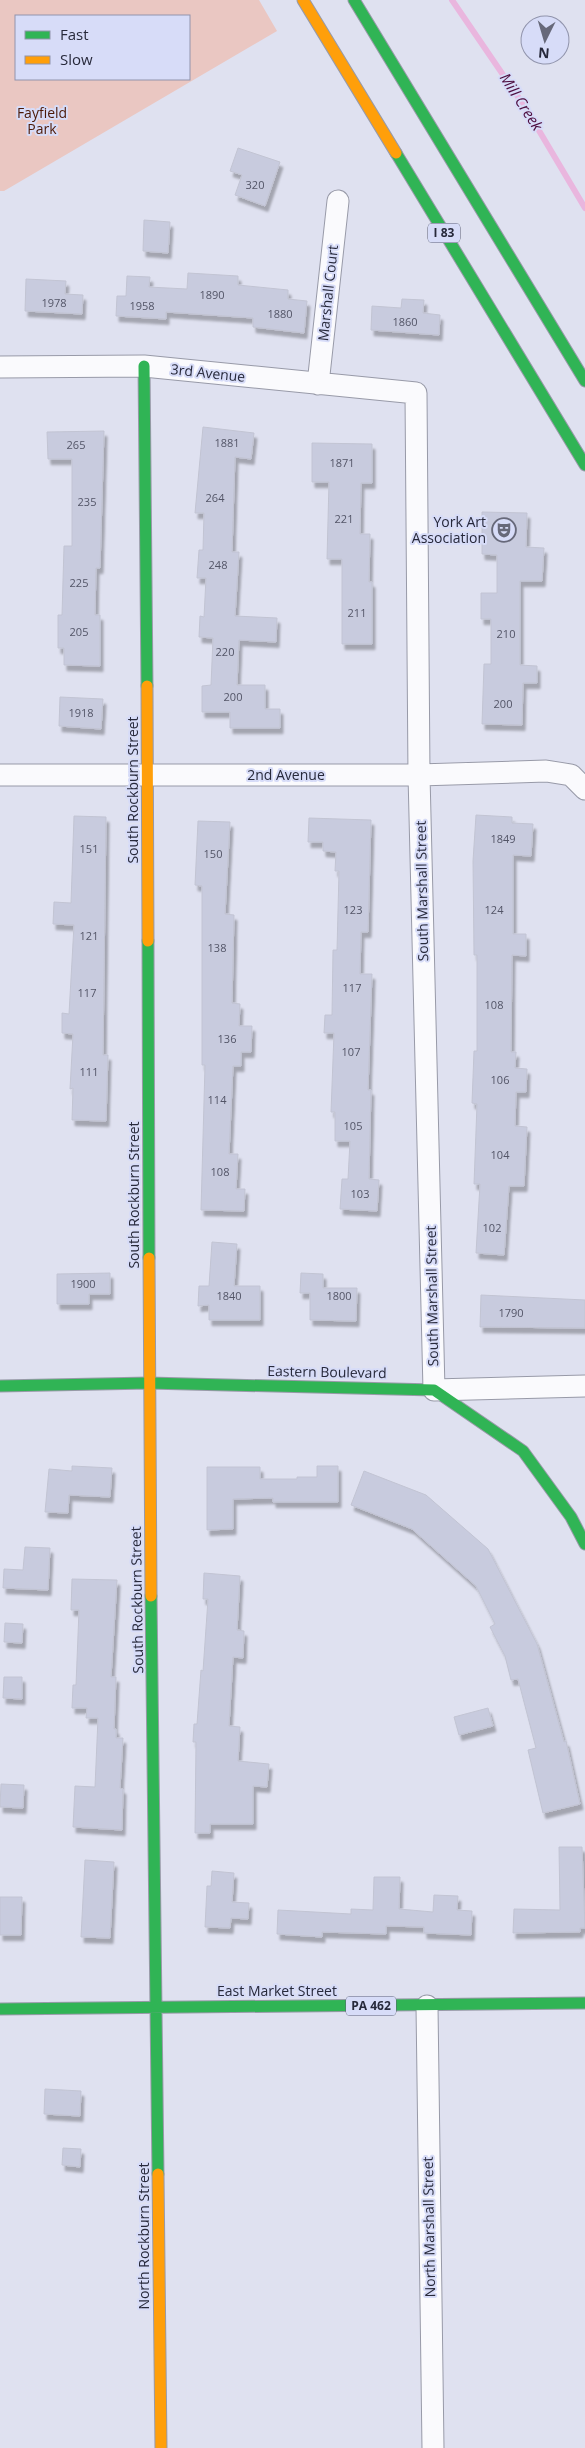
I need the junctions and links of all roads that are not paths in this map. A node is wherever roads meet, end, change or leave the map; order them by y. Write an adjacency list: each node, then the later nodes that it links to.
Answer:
1 (302, 0): 9 (main road, I 83)
2 (354, 0): 6 (main road)
3 (338, 202): 7 (street, Marshall Court)
4 (144, 366): 5 (street, 3rd Avenue); 7 (street, 3rd Avenue); 11 (main road, South Rockburn Street)
5 (0, 367)
6 (585, 381)
7 (318, 384): 8 (street, 3rd Avenue)
8 (416, 393): 12 (street, South Marshall Street)
9 (585, 465)
10 (0, 775): 11 (street, 2nd Avenue)
11 (148, 775): 12 (street, 2nd Avenue); 14 (main road, South Rockburn Street)
12 (419, 775): 13 (street, 2nd Avenue); 17 (street, South Marshall Street)
13 (578, 782)
14 (149, 1383): 15 (main road, Eastern Boulevard); 17 (main road, Eastern Boulevard); 20 (main road, South Rockburn Street)
15 (0, 1386)
16 (585, 1386): 17 (street)
17 (434, 1390): 18 (main road)
18 (585, 1544)
19 (585, 2003): 21 (main road, East Market Street / PA 462)
20 (157, 2006): 21 (main road, East Market Street / PA 462); 22 (main road, East Market Street / PA 462); 23 (main road, South Rockburn Street)
21 (427, 2006): 25 (street, North Marshall Street)
22 (0, 2009)
23 (157, 2023): 24 (main road, North Rockburn Street)
24 (161, 2448)
25 (433, 2448)

